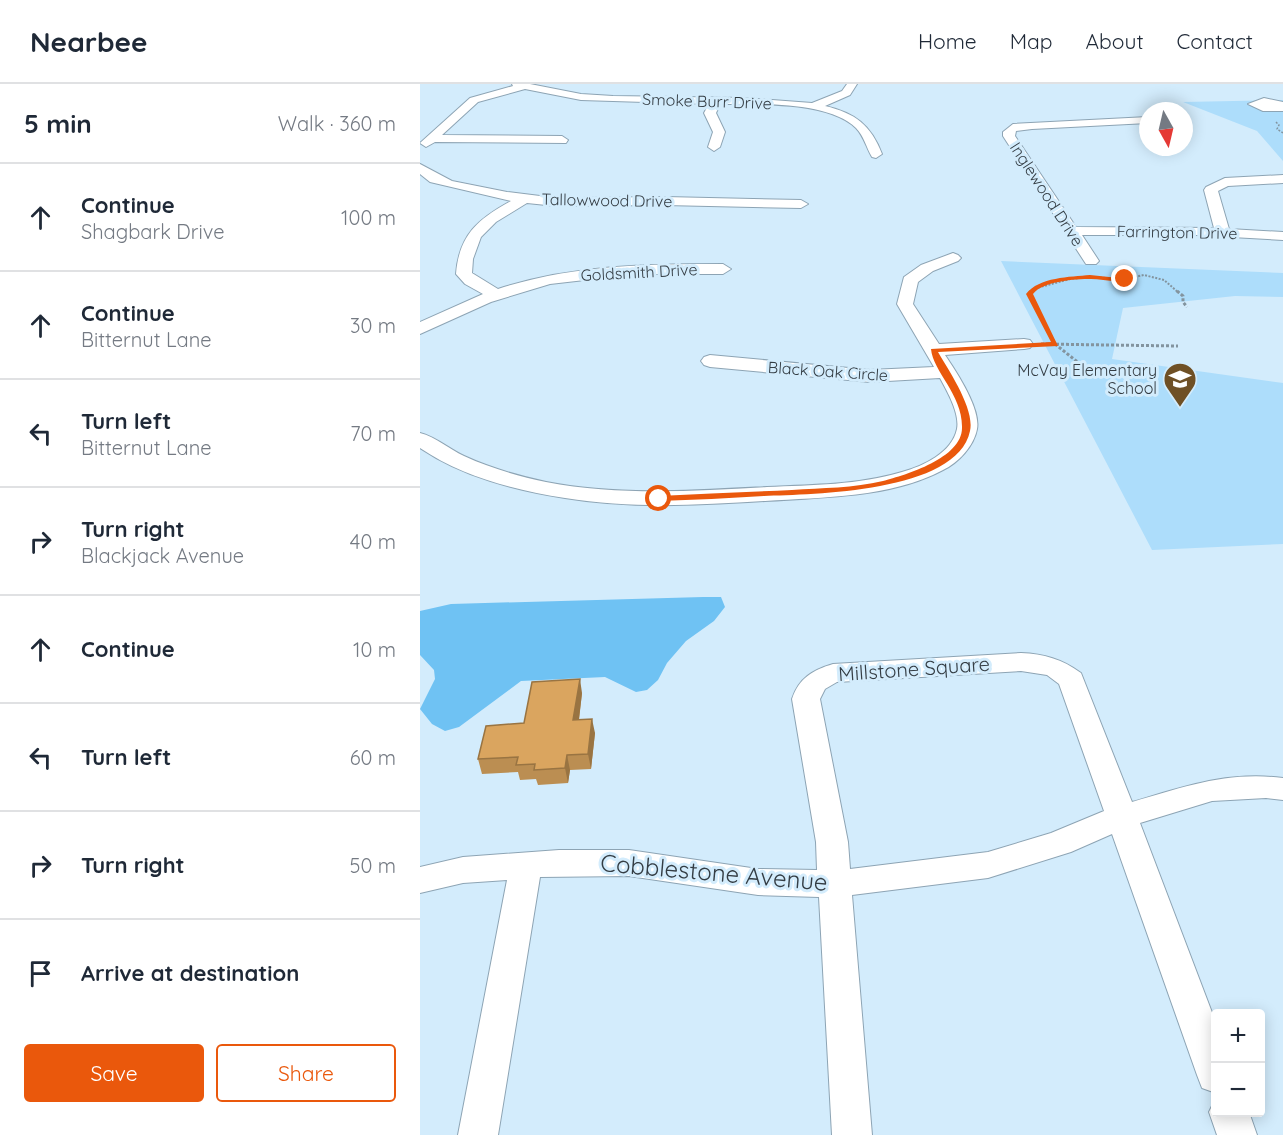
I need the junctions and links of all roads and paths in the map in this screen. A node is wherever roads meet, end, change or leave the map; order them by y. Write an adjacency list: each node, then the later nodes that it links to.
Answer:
1 (852, 84): 4 (street)
2 (520, 85): 3 (street, Smoke Burr Drive); 6 (street)
3 (716, 100): 4 (street, Smoke Burr Drive); 8 (street)
4 (813, 107): 10 (street, Smoke Burr Drive)
5 (1139, 121): 15 (street, Inglewood Drive)
6 (431, 138): 7 (street); 9 (street)
7 (562, 140)
8 (714, 147)
9 (420, 150)
10 (876, 154)
11 (420, 168): 13 (street, Tallowwood Drive)
12 (1283, 180): 16 (street)
13 (525, 198): 14 (street, Tallowwood Drive); 21 (street)
14 (801, 204)
15 (1072, 231): 16 (street, Farrington Drive); 19 (street, Inglewood Drive)
16 (1223, 232): 17 (street, Farrington Drive)
17 (1283, 236)
18 (953, 258): 27 (street)
19 (1091, 261)
20 (723, 269): 21 (street, Goldsmith Drive)
21 (496, 294): 23 (street, Goldsmith Drive)
22 (1186, 307): 25 (path)
23 (420, 329)
24 (1024, 344): 25 (path); 27 (street)
25 (1056, 344): 26 (path); 29 (path)
26 (1178, 346)
27 (934, 350): 30 (street)
28 (710, 361): 30 (street, Black Oak Circle)
29 (1080, 364)
30 (946, 372): 31 (street)
31 (423, 445)
32 (1283, 789): 33 (street, Cobblestone Avenue)
33 (1121, 817): 36 (street, Cobblestone Avenue); 36 (street, Millstone Square); 37 (street)
34 (525, 865): 35 (street, Cobblestone Avenue); 36 (street, Cobblestone Avenue); 39 (street)
35 (420, 880)
36 (835, 884): 40 (street)
37 (1211, 1065)
38 (1230, 1117): 41 (street)
39 (478, 1135)
40 (852, 1135)
41 (1237, 1135)

